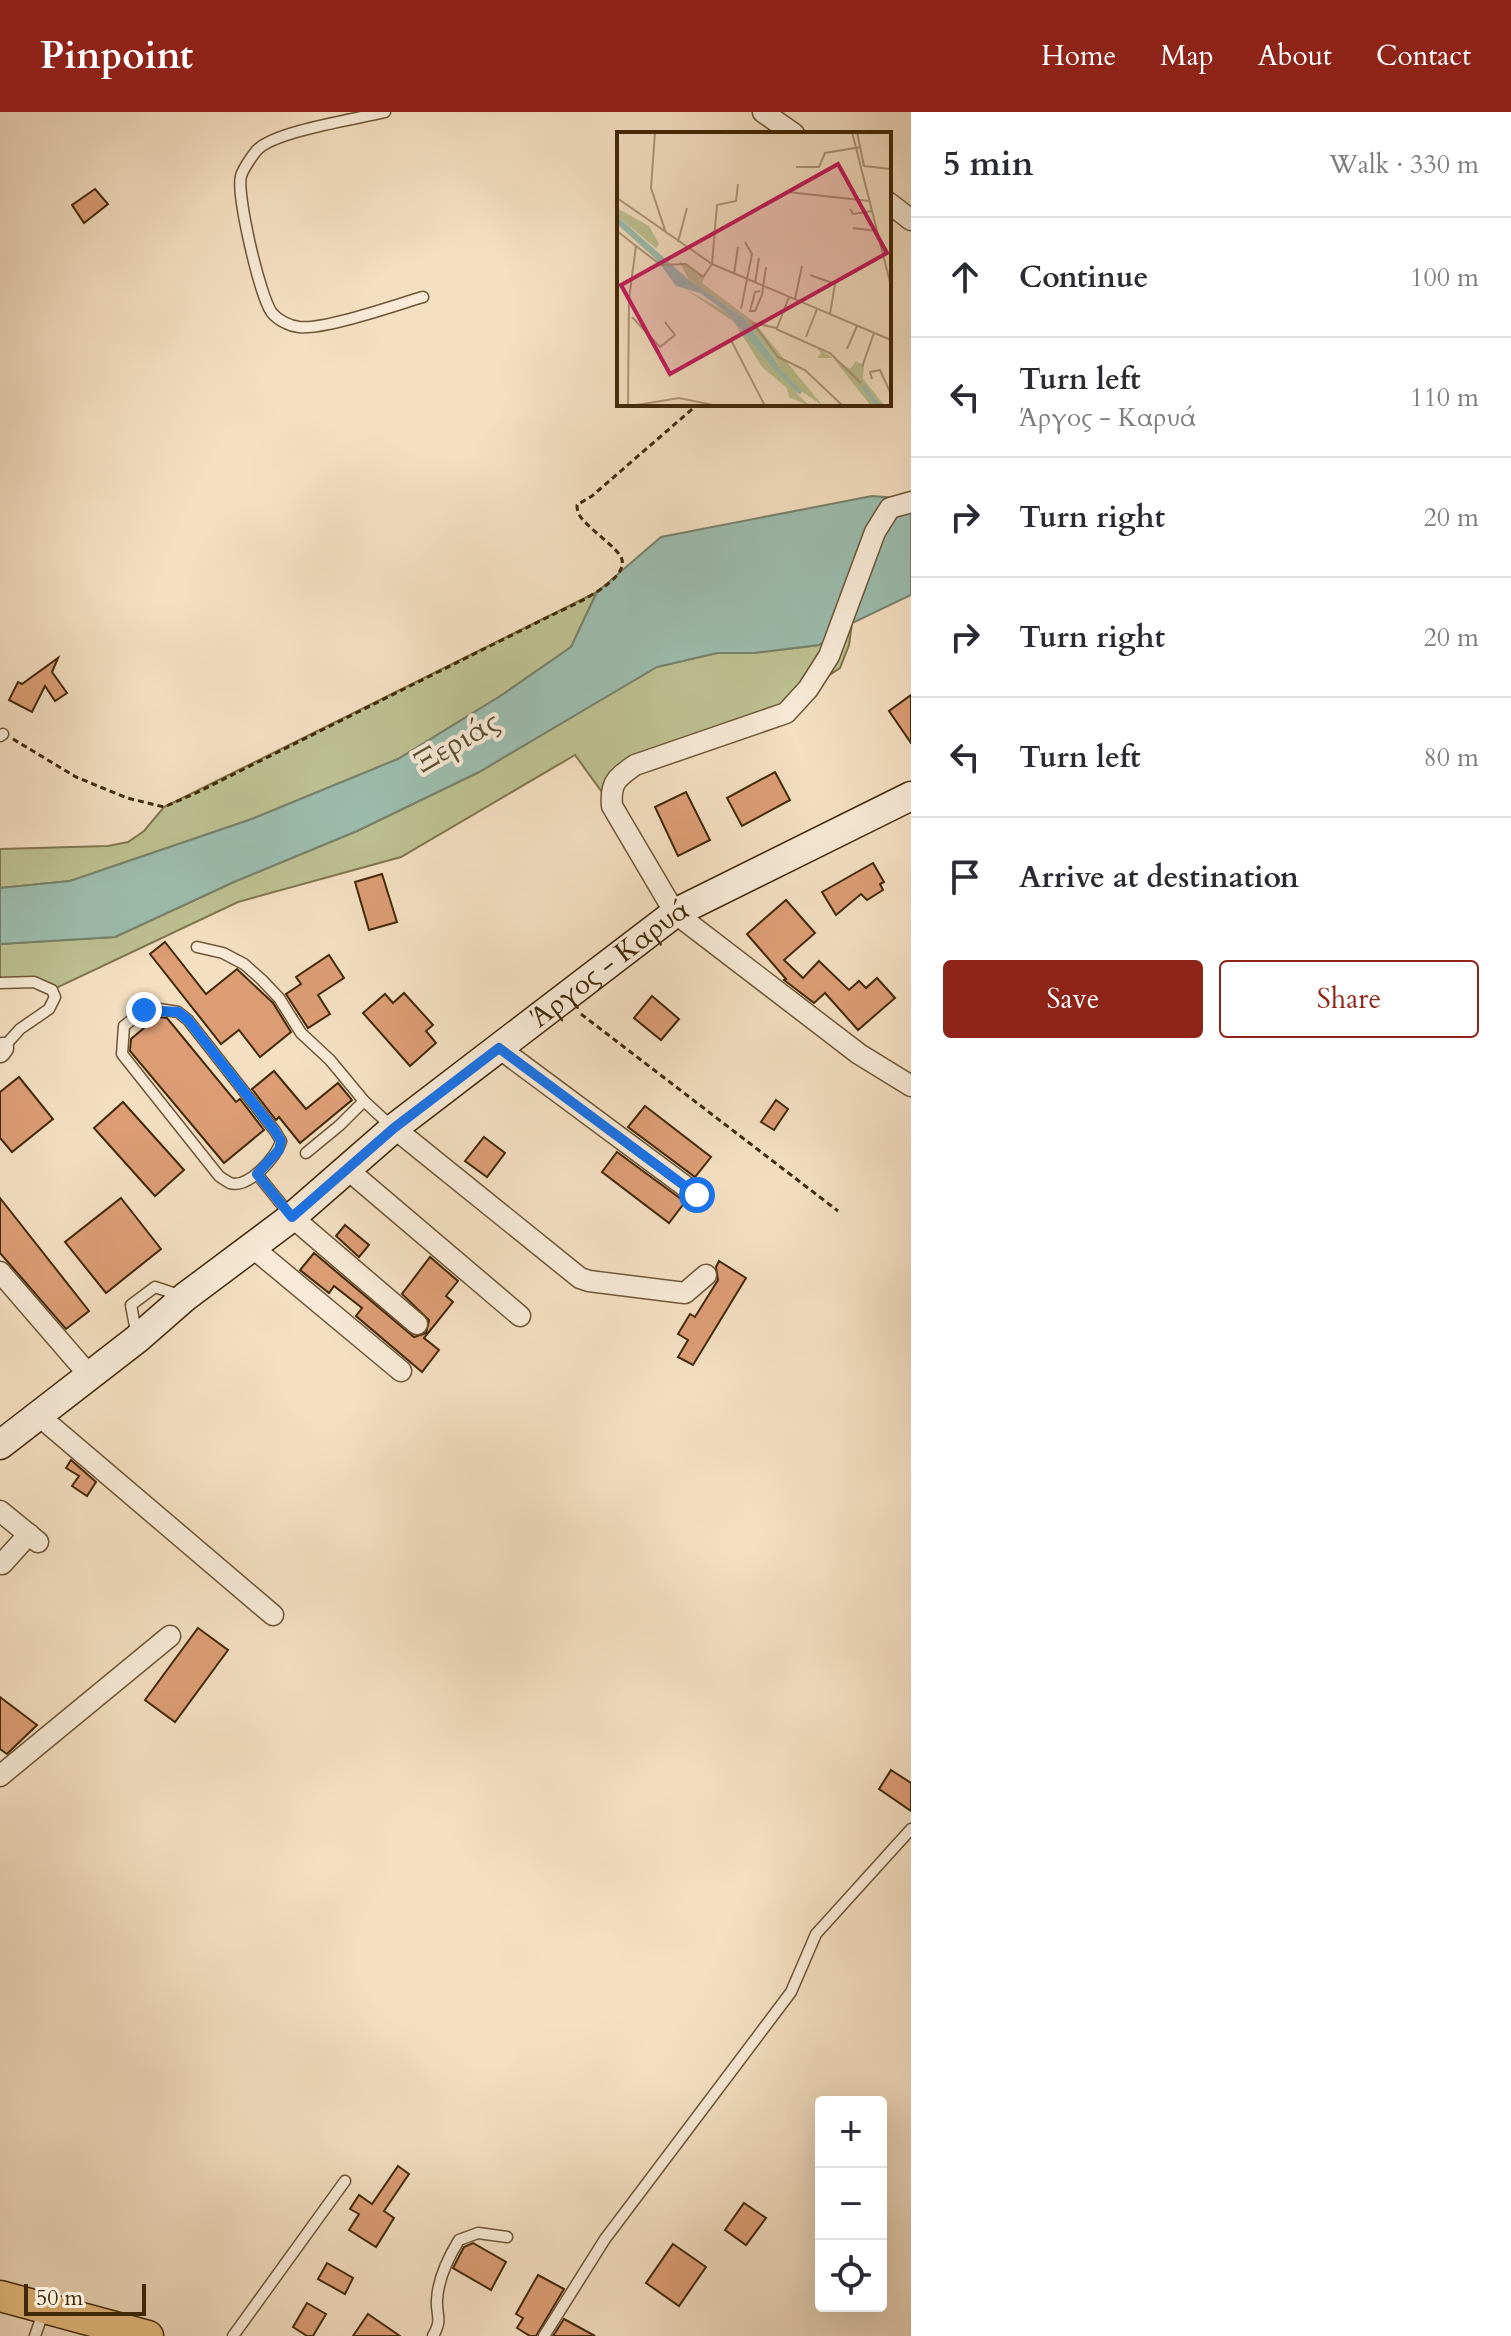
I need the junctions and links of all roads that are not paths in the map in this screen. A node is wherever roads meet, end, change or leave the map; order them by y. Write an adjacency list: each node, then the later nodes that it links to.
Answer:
1 (385, 112): 6 (lane)
2 (763, 112): 3 (street)
3 (791, 132)
4 (891, 205): 5 (street)
5 (911, 220)
6 (423, 297)
7 (911, 502): 9 (street)
8 (911, 796): 9 (main road, Άργος - Καρυά)
9 (675, 913): 12 (main road, Άργος - Καρυά); 14 (street)
10 (197, 947): 15 (lane)
11 (0, 983): 13 (lane)
12 (499, 1048): 16 (main road, Άργος - Καρυά); 20 (street)
13 (2, 1050)
14 (911, 1086)
15 (364, 1101): 16 (lane); 17 (lane)
16 (394, 1128): 18 (main road, Άργος - Καρυά); 24 (street)
17 (306, 1153)
18 (347, 1169): 21 (main road, Άργος - Καρυά); 25 (street)
19 (257, 1174): 19 (lane); 21 (lane)
20 (697, 1195)
21 (292, 1217): 22 (main road, Άργος - Καρυά); 26 (street)
22 (252, 1247): 27 (street); 28 (main road, Άργος - Καρυά)
23 (0, 1272): 28 (street)
24 (706, 1275)
25 (520, 1316)
26 (417, 1324)
27 (401, 1371)
28 (89, 1375): 29 (main road, Άργος - Καρυά)
29 (38, 1415): 30 (main road, Άργος - Καρυά); 33 (street)
30 (0, 1445)
31 (0, 1511): 32 (street)
32 (2, 1564)
33 (273, 1615)
34 (170, 1636): 35 (street)
35 (0, 1776)
36 (911, 1829): 44 (lane)
37 (345, 2181): 42 (lane)
38 (507, 2237): 43 (lane)
39 (0, 2296): 40 (main road)
40 (40, 2322): 41 (main road)
41 (148, 2336)
42 (233, 2336)
43 (433, 2336)
44 (544, 2336)

